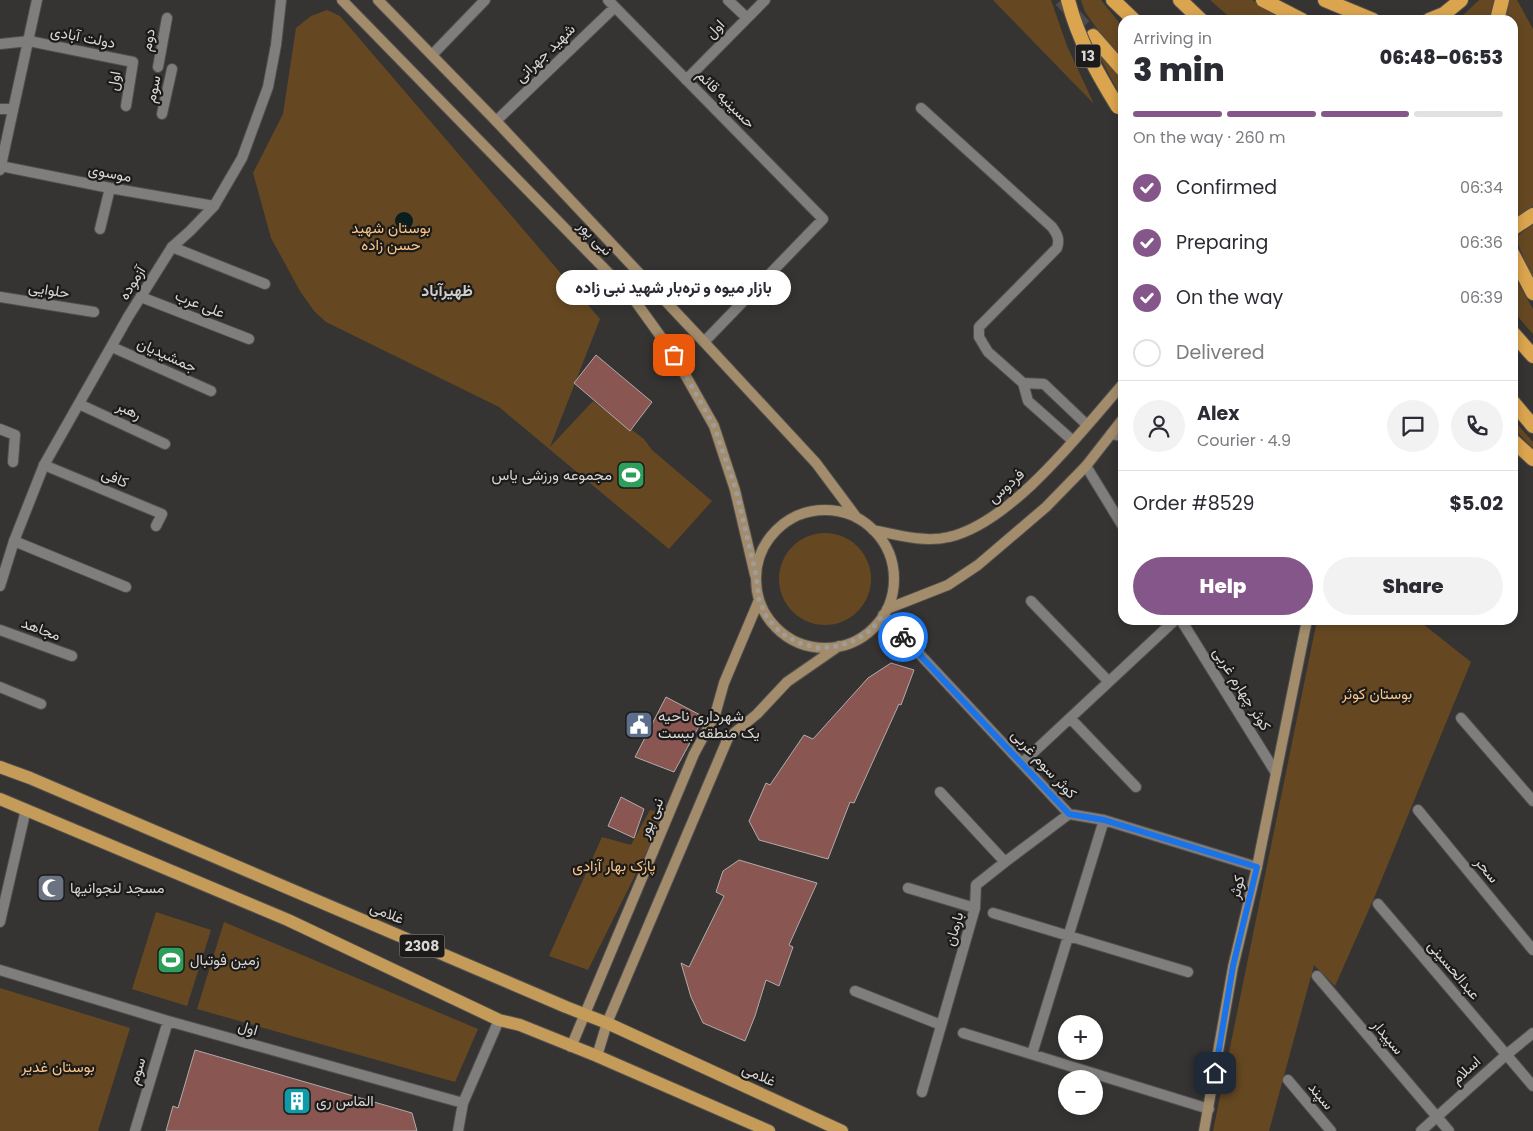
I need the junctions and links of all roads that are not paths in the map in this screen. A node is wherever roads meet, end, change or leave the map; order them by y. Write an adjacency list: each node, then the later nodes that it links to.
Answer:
1 (37, 0): 25 (street)
2 (281, 0): 42 (street, آزموده)
3 (342, 0): 81 (main road, نبی پور)
4 (378, 0): 27 (main road, نبی پور)
5 (486, 0): 27 (street)
6 (728, 0): 23 (street)
7 (766, 0): 23 (street, اول)
8 (1068, 0): 35 (highway, 13, bridge)
9 (1113, 0): 16 (highway)
10 (1180, 0): 17 (highway)
11 (1262, 0): 18 (highway)
12 (1325, 0): 19 (highway)
13 (1461, 0): 20 (highway)
14 (1502, 0): 21 (highway)
15 (611, 4): 32 (street, حسینیه قائم); 39 (street, شهید جهرانی)
16 (1129, 15)
17 (1196, 15)
18 (1292, 15)
19 (1361, 15)
20 (1442, 15)
21 (1498, 15)
22 (167, 18): 30 (street, دوم)
23 (747, 18): 32 (street, اول)
24 (1093, 36): 29 (highway)
25 (29, 41): 26 (street, دولت آبادی); 28 (street, دولت آبادی); 37 (street)
26 (0, 44)
27 (432, 55): 39 (main road, نبی پور)
28 (133, 62): 33 (street, اول)
29 (1118, 64)
30 (158, 67)
31 (172, 69): 38 (street, سوم)
32 (686, 80): 55 (street, حسینیه قائم)
33 (126, 106)
34 (921, 108): 58 (street)
35 (1118, 108)
36 (0, 109): 37 (street)
37 (13, 109): 40 (street)
38 (162, 114)
39 (496, 121): 55 (main road, نبی پور)
40 (0, 168): 41 (street, موسوی)
41 (110, 188): 42 (street, موسوی); 45 (street)
42 (214, 206): 46 (street, آزموده)
43 (1533, 215): 44 (highway)
44 (1518, 226)
45 (100, 229)
46 (172, 247): 48 (street); 51 (street, آزموده)
47 (1518, 264): 49 (highway)
48 (264, 284)
49 (1533, 293)
50 (0, 297): 52 (street, حلوایی)
51 (141, 297): 53 (street, علی عرب); 56 (street, آزموده)
52 (94, 312)
53 (249, 339)
54 (1518, 339): 57 (highway)
55 (704, 342): 76 (main road, نبی پور)
56 (112, 347): 60 (street, جمشیدیان); 61 (street, آزموده)
57 (1533, 356)
58 (1023, 383): 63 (street); 69 (street)
59 (1118, 390): 63 (main road, فردوس)
60 (211, 391)
61 (80, 404): 70 (street, رهبر); 74 (street, آزموده)
62 (1518, 409): 65 (highway)
63 (1087, 425): 69 (main road, فردوس)
64 (1118, 425): 67 (main road)
65 (1533, 426)
66 (0, 429): 73 (street)
67 (1111, 434): 68 (street); 75 (main road)
68 (1118, 435)
69 (1073, 441): 79 (main road, فردوس)
70 (165, 444)
71 (1518, 445): 72 (highway)
72 (1533, 459)
73 (13, 462)
74 (44, 465): 78 (street, کافی); 80 (street, آزموده)
75 (1086, 466): 77 (street); 86 (main road)
76 (857, 518): 79 (main road); 81 (main road)
77 (1118, 518)
78 (156, 526)
79 (873, 530): 86 (main road)
80 (14, 541): 82 (street, آزموده); 83 (street)
81 (756, 575): 84 (main road)
82 (0, 586)
83 (126, 587)
84 (759, 600): 91 (main road); 122 (main road, نبی پور)
85 (1032, 601): 93 (street)
86 (885, 612): 91 (main road); 98 (street, کوثر سوم غربی)
87 (1170, 625): 93 (street)
88 (1185, 625): 100 (street, کوثر چهارم غربی)
89 (1306, 625): 100 (main road, کوثر)
90 (0, 630): 92 (street, مجاهد)
91 (839, 646): 125 (main road)
92 (72, 656)
93 (1109, 682): 96 (street)
94 (0, 688): 95 (street)
95 (41, 704)
96 (1070, 718): 98 (street); 101 (street)
97 (1461, 718): 104 (street)
98 (1022, 763): 107 (street, کوثر سوم غربی)
99 (0, 767): 122 (main road, غلامی / 2308)
100 (1276, 773): 110 (main road, کوثر)
101 (1136, 787)
102 (940, 792): 109 (street)
103 (0, 799): 105 (main road, 2308)
104 (1533, 801)
105 (26, 809): 115 (street); 123 (main road, 2308)
106 (1418, 810): 117 (street, سحر)
107 (1069, 814): 108 (street, کوثر سوم غربی); 109 (street, بارمان)
108 (1104, 820): 110 (street, کوثر سوم غربی); 116 (street)
109 (1005, 862): 113 (street, بارمان)
110 (1257, 867): 137 (main road, کوثر)
111 (908, 888): 113 (street)
112 (1378, 904): 131 (street, عبدالحسینی)
113 (975, 908): 126 (street, بارمان)
114 (993, 913): 116 (street)
115 (0, 922)
116 (1068, 936): 119 (street); 130 (street)
117 (1533, 950)
118 (0, 970): 124 (street, اول)
119 (1188, 972)
120 (1317, 976): 138 (street, سپیدار)
121 (855, 991): 126 (street)
122 (586, 1015): 125 (main road, غلامی / 2308); 129 (main road, نبی پور)
123 (499, 1020): 129 (main road, 2308); 136 (street)
124 (168, 1021): 136 (street, اول); 139 (street, سوم)
125 (607, 1023): 132 (main road); 142 (main road, غلامی / 2308)
126 (941, 1025): 135 (street, بارمان)
127 (963, 1033): 130 (street)
128 (1533, 1033): 131 (street, اسلام)
129 (571, 1047): 132 (main road, 2308)
130 (1032, 1054): 137 (street)
131 (1506, 1055): 134 (street, عبدالحسینی); 138 (street, اسلام)
132 (597, 1056): 141 (main road, 2308)
133 (1288, 1080): 144 (street, سپند)
134 (1533, 1086)
135 (922, 1092)
136 (462, 1103): 140 (street)
137 (1209, 1109): 143 (main road, کوثر)
138 (1437, 1117): 145 (street, اسلام); 146 (street, سپیدار)
139 (135, 1131)
140 (458, 1131)
141 (769, 1131)
142 (842, 1131)
143 (1204, 1131)
144 (1331, 1131)
145 (1421, 1131)
146 (1449, 1131)

